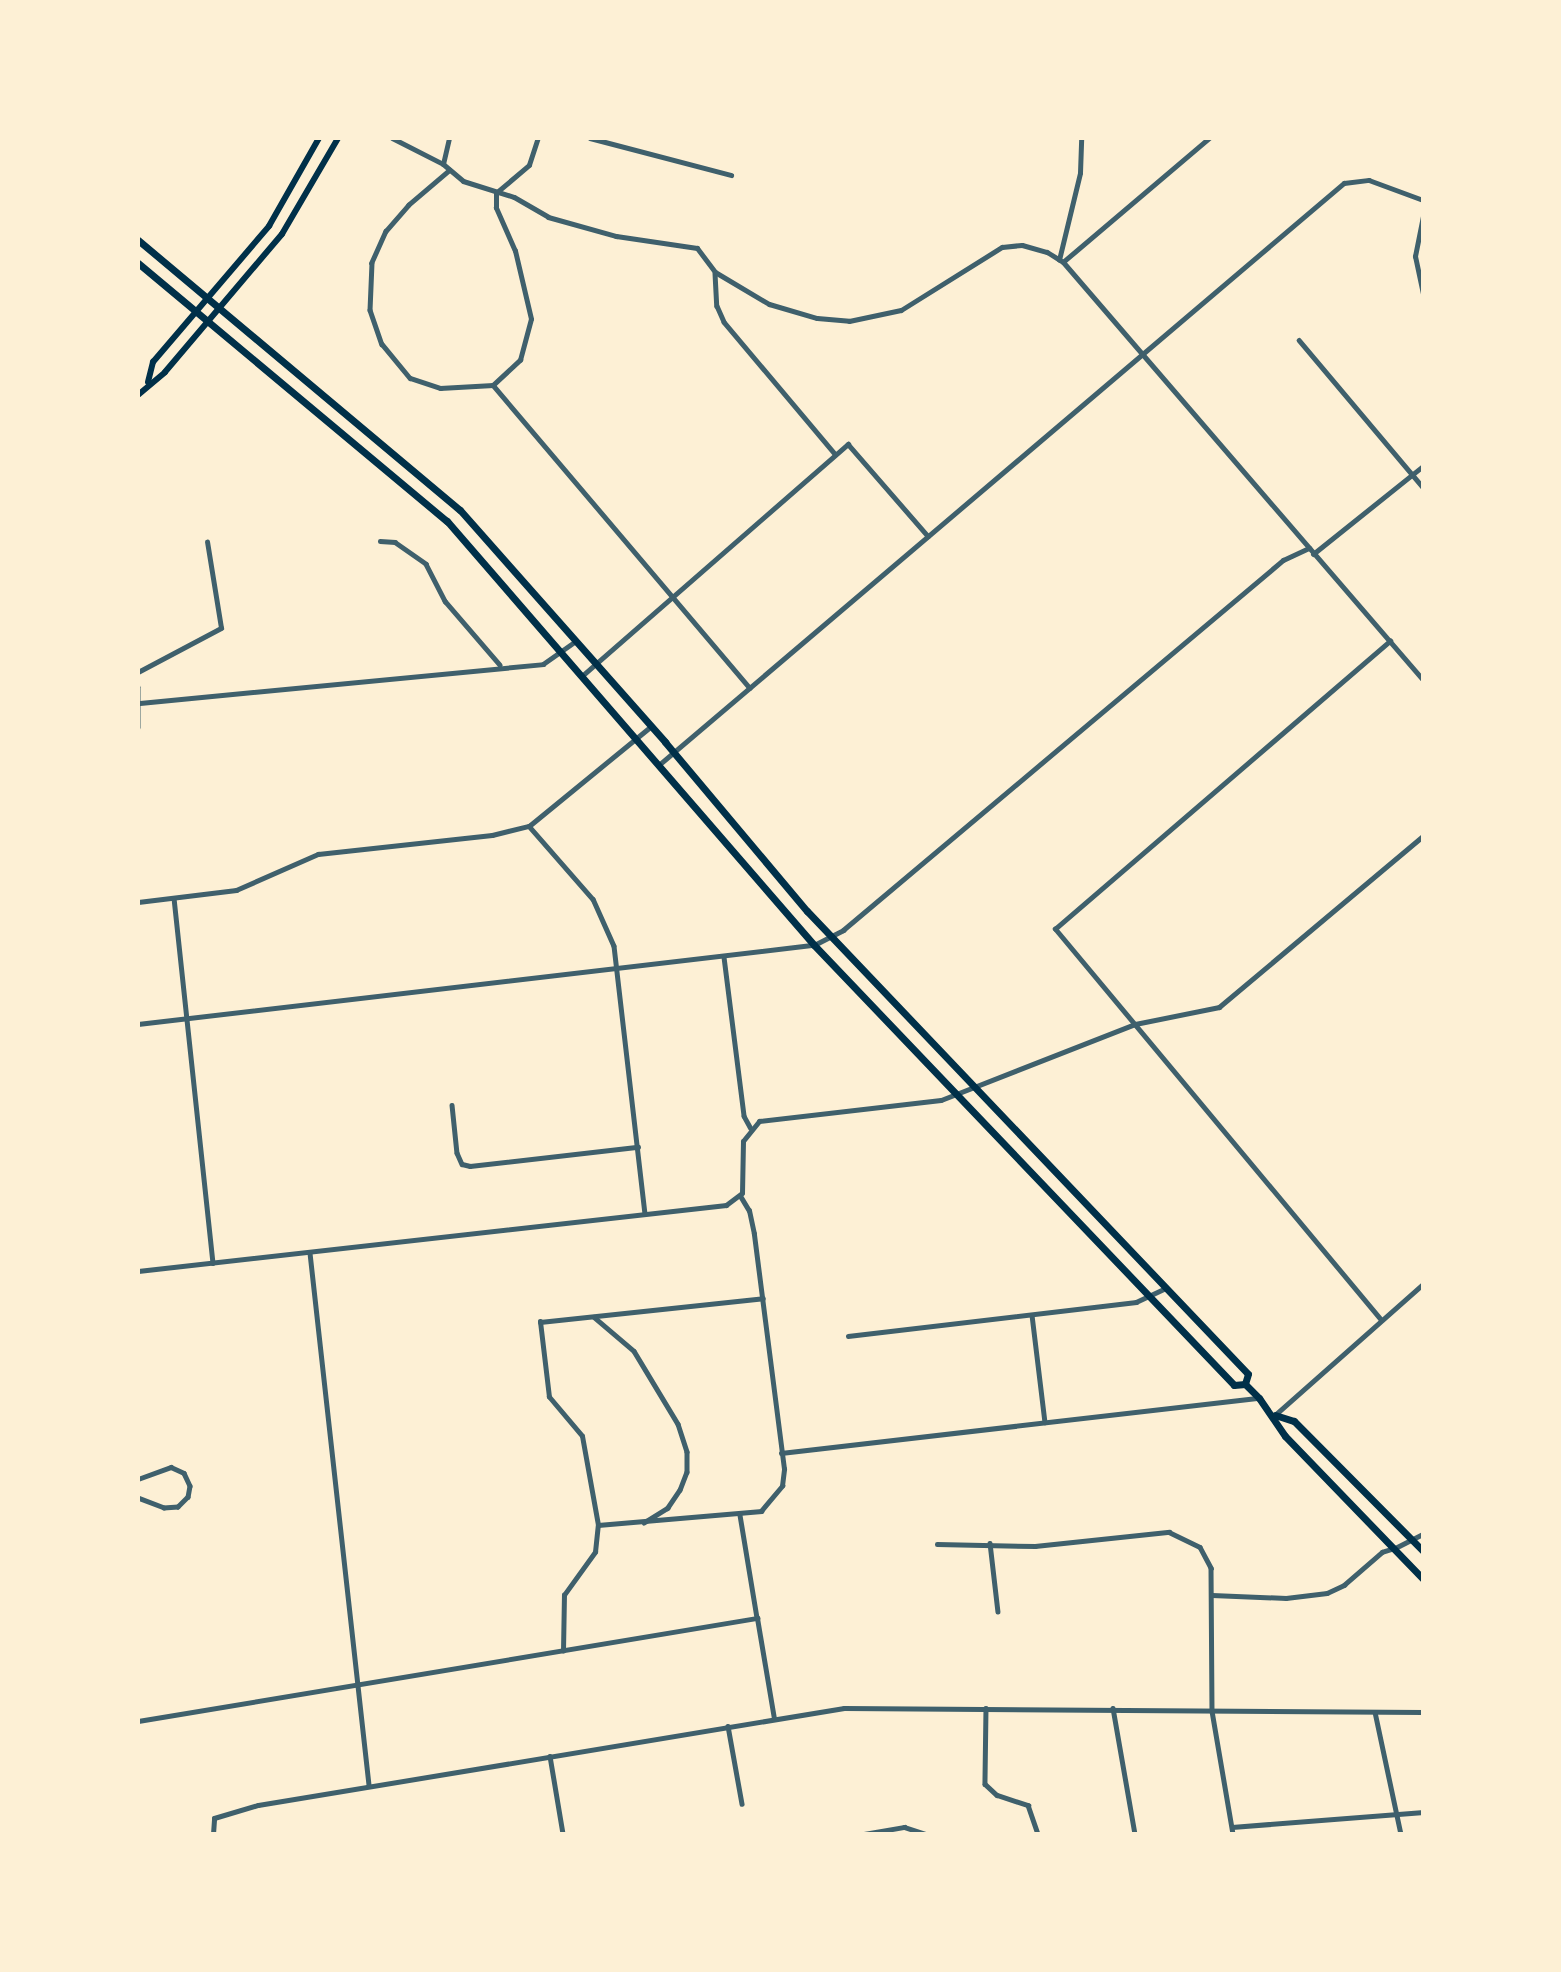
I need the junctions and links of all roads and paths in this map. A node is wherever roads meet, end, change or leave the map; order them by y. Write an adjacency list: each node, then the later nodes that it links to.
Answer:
1 (319, 138): 20 (main road)
2 (338, 138): 21 (main road)
3 (392, 138): 9 (street)
4 (449, 138): 9 (street)
5 (538, 138): 12 (street)
6 (590, 138): 11 (street)
7 (1081, 138): 16 (street)
8 (1209, 138): 16 (street)
9 (443, 164): 10 (street)
10 (450, 170): 12 (street); 27 (street)
11 (731, 175)
12 (496, 193): 18 (street); 27 (street)
13 (1423, 200): 25 (street)
14 (1423, 216): 19 (street)
15 (138, 240): 20 (main road)
16 (1061, 261): 18 (street); 25 (street)
17 (138, 262): 22 (main road)
18 (715, 272): 29 (street)
19 (1423, 293)
20 (208, 298): 21 (main road); 22 (main road)
21 (221, 309): 23 (main road); 39 (main road)
22 (197, 311): 23 (main road); 26 (main road)
23 (210, 322): 26 (main road); 40 (main road)
24 (1299, 341): 31 (street)
25 (1141, 354): 33 (street); 36 (street)
26 (148, 382): 28 (main road)
27 (493, 385): 37 (street)
28 (138, 395)
29 (835, 454): 33 (street); 37 (street)
30 (1423, 466): 31 (street)
31 (1412, 475): 32 (street); 36 (street)
32 (1423, 487)
33 (928, 536): 47 (street)
34 (380, 541): 42 (street)
35 (207, 542): 43 (street)
36 (1311, 551): 38 (street); 58 (street)
37 (671, 595): 41 (street); 47 (street)
38 (1390, 641): 45 (street); 64 (street)
39 (575, 642): 40 (street); 41 (main road)
40 (562, 654): 42 (street); 44 (main road)
41 (594, 665): 44 (street); 50 (main road)
42 (500, 666): 48 (street)
43 (138, 672)
44 (581, 676): 51 (main road)
45 (1423, 680)
46 (138, 687): 48 (street)
47 (750, 688): 52 (street)
48 (140, 703): 49 (street)
49 (138, 727)
50 (650, 727): 51 (street); 52 (main road)
51 (637, 739): 53 (main road); 54 (street)
52 (674, 752): 53 (street); 58 (main road)
53 (660, 764): 59 (main road)
54 (529, 826): 56 (street); 61 (street)
55 (1423, 836): 64 (street)
56 (174, 898): 57 (street); 62 (street)
57 (138, 902)
58 (832, 939): 59 (street); 65 (main road)
59 (814, 944): 60 (street); 66 (main road)
60 (724, 957): 61 (street); 68 (street)
61 (619, 969): 62 (street); 69 (street)
62 (185, 1019): 63 (street); 73 (street)
63 (138, 1024)
64 (1135, 1024): 65 (street); 81 (street)
65 (975, 1089): 66 (street); 76 (main road)
66 (955, 1094): 68 (street); 77 (main road)
67 (452, 1105): 69 (street)
68 (750, 1127): 70 (street)
69 (638, 1147): 71 (street)
70 (740, 1196): 71 (street); 78 (street)
71 (645, 1213): 72 (street)
72 (310, 1253): 73 (street); 104 (street)
73 (213, 1263): 74 (street)
74 (138, 1270)
75 (1423, 1284): 81 (street)
76 (1166, 1288): 77 (street); 83 (main road)
77 (1151, 1297): 79 (street); 83 (main road)
78 (763, 1298): 80 (street); 87 (street)
79 (1032, 1315): 82 (street); 86 (street)
80 (594, 1316): 91 (street); 92 (street)
81 (1381, 1320): 85 (street)
82 (848, 1336)
83 (1245, 1384): 84 (main road)
84 (1259, 1398): 85 (main road); 86 (street)
85 (1275, 1415): 94 (main road); 97 (main road)
86 (1045, 1422): 87 (street)
87 (781, 1453): 90 (street)
88 (138, 1479): 89 (street)
89 (138, 1498)
90 (740, 1515): 91 (street); 102 (street)
91 (643, 1524): 92 (street)
92 (598, 1525): 103 (street)
93 (1423, 1534): 94 (street)
94 (1413, 1541): 97 (street); 98 (main road)
95 (990, 1543): 96 (street); 100 (street); 101 (street)
96 (937, 1544)
97 (1395, 1548): 99 (main road); 100 (street)
98 (1423, 1551)
99 (1423, 1580)
100 (1212, 1595): 107 (street)
101 (998, 1612)
102 (757, 1618): 103 (street); 110 (street)
103 (563, 1652): 104 (street)
104 (358, 1687): 111 (street); 114 (street)
105 (986, 1706): 106 (street); 110 (street); 123 (street)
106 (1113, 1709): 107 (street); 124 (street)
107 (1212, 1710): 108 (street); 118 (street)
108 (1375, 1712): 109 (street); 117 (street)
109 (1423, 1712)
110 (774, 1718): 112 (street)
111 (138, 1721)
112 (728, 1726): 113 (street); 115 (street)
113 (550, 1756): 114 (street); 120 (street)
114 (369, 1785): 119 (street)
115 (742, 1804)
116 (1423, 1812): 117 (street)
117 (1397, 1815): 118 (street); 126 (street)
118 (1232, 1827): 125 (street)
119 (214, 1834)
120 (563, 1834)
121 (864, 1834): 122 (street)
122 (925, 1834)
123 (1038, 1834)
124 (1135, 1834)
125 (1233, 1834)
126 (1401, 1834)

